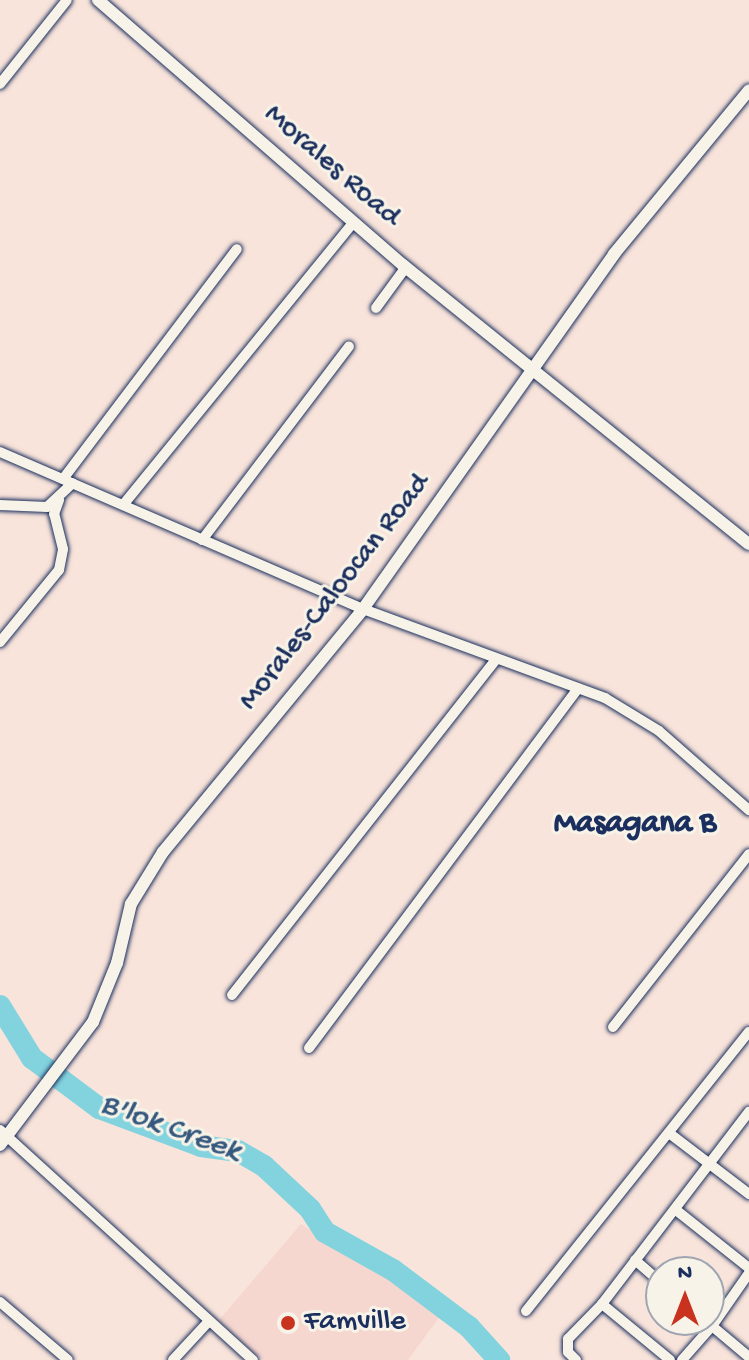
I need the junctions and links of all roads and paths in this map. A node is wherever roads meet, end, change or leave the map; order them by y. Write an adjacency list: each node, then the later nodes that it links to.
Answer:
1 (67, 0): 3 (street)
2 (98, 0): 5 (street, Morales Road)
3 (0, 84)
4 (749, 90): 10 (street, Morales-Caloocan Road)
5 (354, 222): 7 (street, Morales Road); 15 (street)
6 (237, 249): 12 (street)
7 (406, 267): 8 (street); 10 (street, Morales Road)
8 (376, 308)
9 (349, 346): 16 (street)
10 (535, 367): 17 (street, Morales Road); 18 (street, Morales-Caloocan Road)
11 (0, 452): 12 (street)
12 (68, 481): 13 (street); 15 (street)
13 (59, 500): 14 (street); 19 (street)
14 (0, 505)
15 (123, 505): 16 (street)
16 (202, 540): 18 (street)
17 (749, 544)
18 (363, 609): 20 (street); 30 (street, Morales-Caloocan Road)
19 (0, 642)
20 (496, 659): 21 (street); 24 (street)
21 (578, 688): 22 (street); 27 (street)
22 (749, 810)
23 (749, 854): 25 (street)
24 (232, 995)
25 (613, 1027)
26 (749, 1032): 29 (street)
27 (309, 1048)
28 (747, 1117): 31 (street)
29 (669, 1133): 31 (street); 40 (street)
30 (2, 1137): 41 (street)
31 (709, 1163): 32 (street); 33 (street)
32 (749, 1194)
33 (676, 1210): 34 (street); 36 (street)
34 (635, 1260): 35 (street); 39 (street)
35 (645, 1269)
36 (749, 1271): 37 (street)
37 (725, 1301)
38 (0, 1302): 45 (street)
39 (602, 1304): 48 (street); 49 (street)
40 (526, 1311)
41 (209, 1321): 46 (street); 47 (street)
42 (699, 1336): 50 (street)
43 (724, 1336): 44 (street)
44 (749, 1357)
45 (68, 1360)
46 (173, 1360)
47 (253, 1360)
48 (576, 1360)
49 (670, 1360)
50 (682, 1360)

